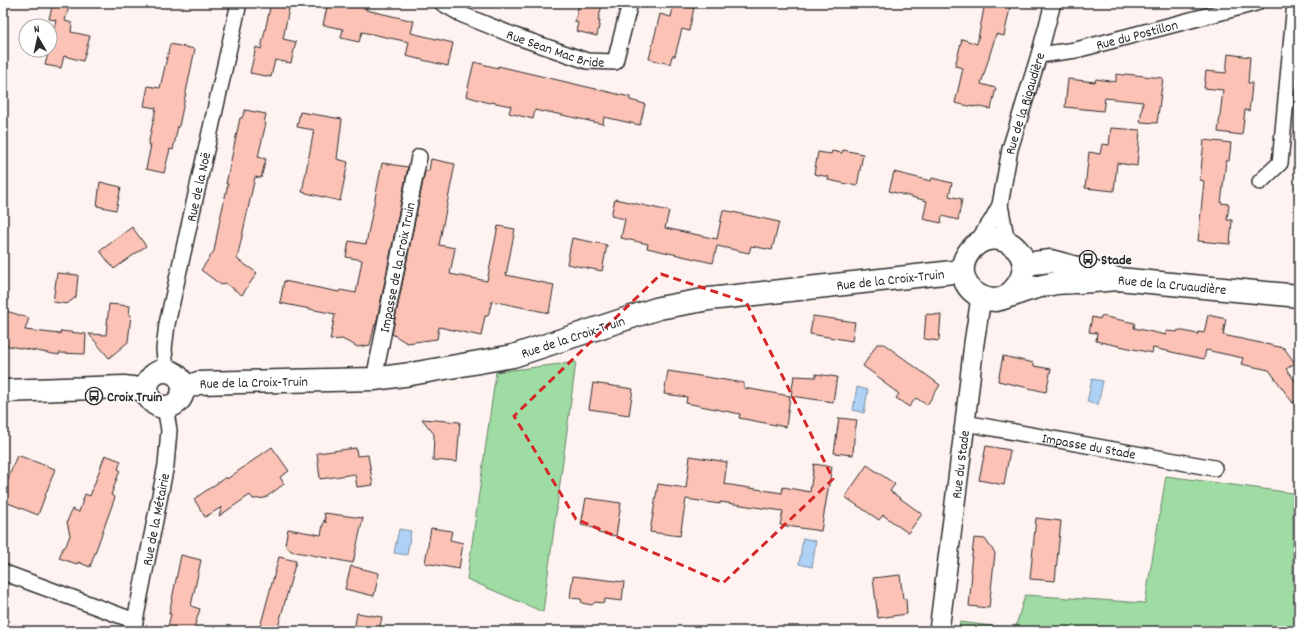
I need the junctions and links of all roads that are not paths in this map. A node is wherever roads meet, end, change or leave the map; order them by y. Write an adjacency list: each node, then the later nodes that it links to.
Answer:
1 (239, 3): 19 (street, Rue de la Noë)
2 (442, 3): 3 (street, Rue Sean Mac Bride)
3 (630, 3)
4 (1053, 3): 7 (street, Rue de la Rigaudière)
5 (1256, 3): 7 (street, Rue du Postillon)
6 (1295, 3): 9 (street)
7 (1039, 55): 10 (street, Rue de la Rigaudière)
8 (420, 157): 20 (street, Impasse de la Croix Truin)
9 (1260, 182)
10 (1000, 205): 11 (street, Rue de la Rigaudière); 12 (street, Rue de la Rigaudière)
11 (1007, 242): 12 (main road); 13 (main road)
12 (975, 245): 14 (main road)
13 (1024, 264): 15 (main road, Rue de la Cruaudière); 16 (main road)
14 (962, 271): 18 (main road); 20 (main road, Rue de la Croix-Truin)
15 (1118, 280): 16 (main road); 17 (main road, Rue de la Cruaudière)
16 (1008, 296): 18 (main road)
17 (1299, 296)
18 (981, 298): 25 (street, Rue du Stade)
19 (166, 371): 21 (main road); 22 (main road)
20 (374, 379): 21 (main road, Rue de la Croix-Truin)
21 (183, 389): 24 (main road)
22 (147, 390): 23 (main road); 24 (main road)
23 (3, 391)
24 (165, 407): 28 (street, Rue de la Métairie)
25 (965, 424): 26 (street, Impasse du Stade); 29 (street, Rue du Stade)
26 (1214, 468)
27 (3, 571): 28 (street)
28 (134, 626)
29 (939, 631)

